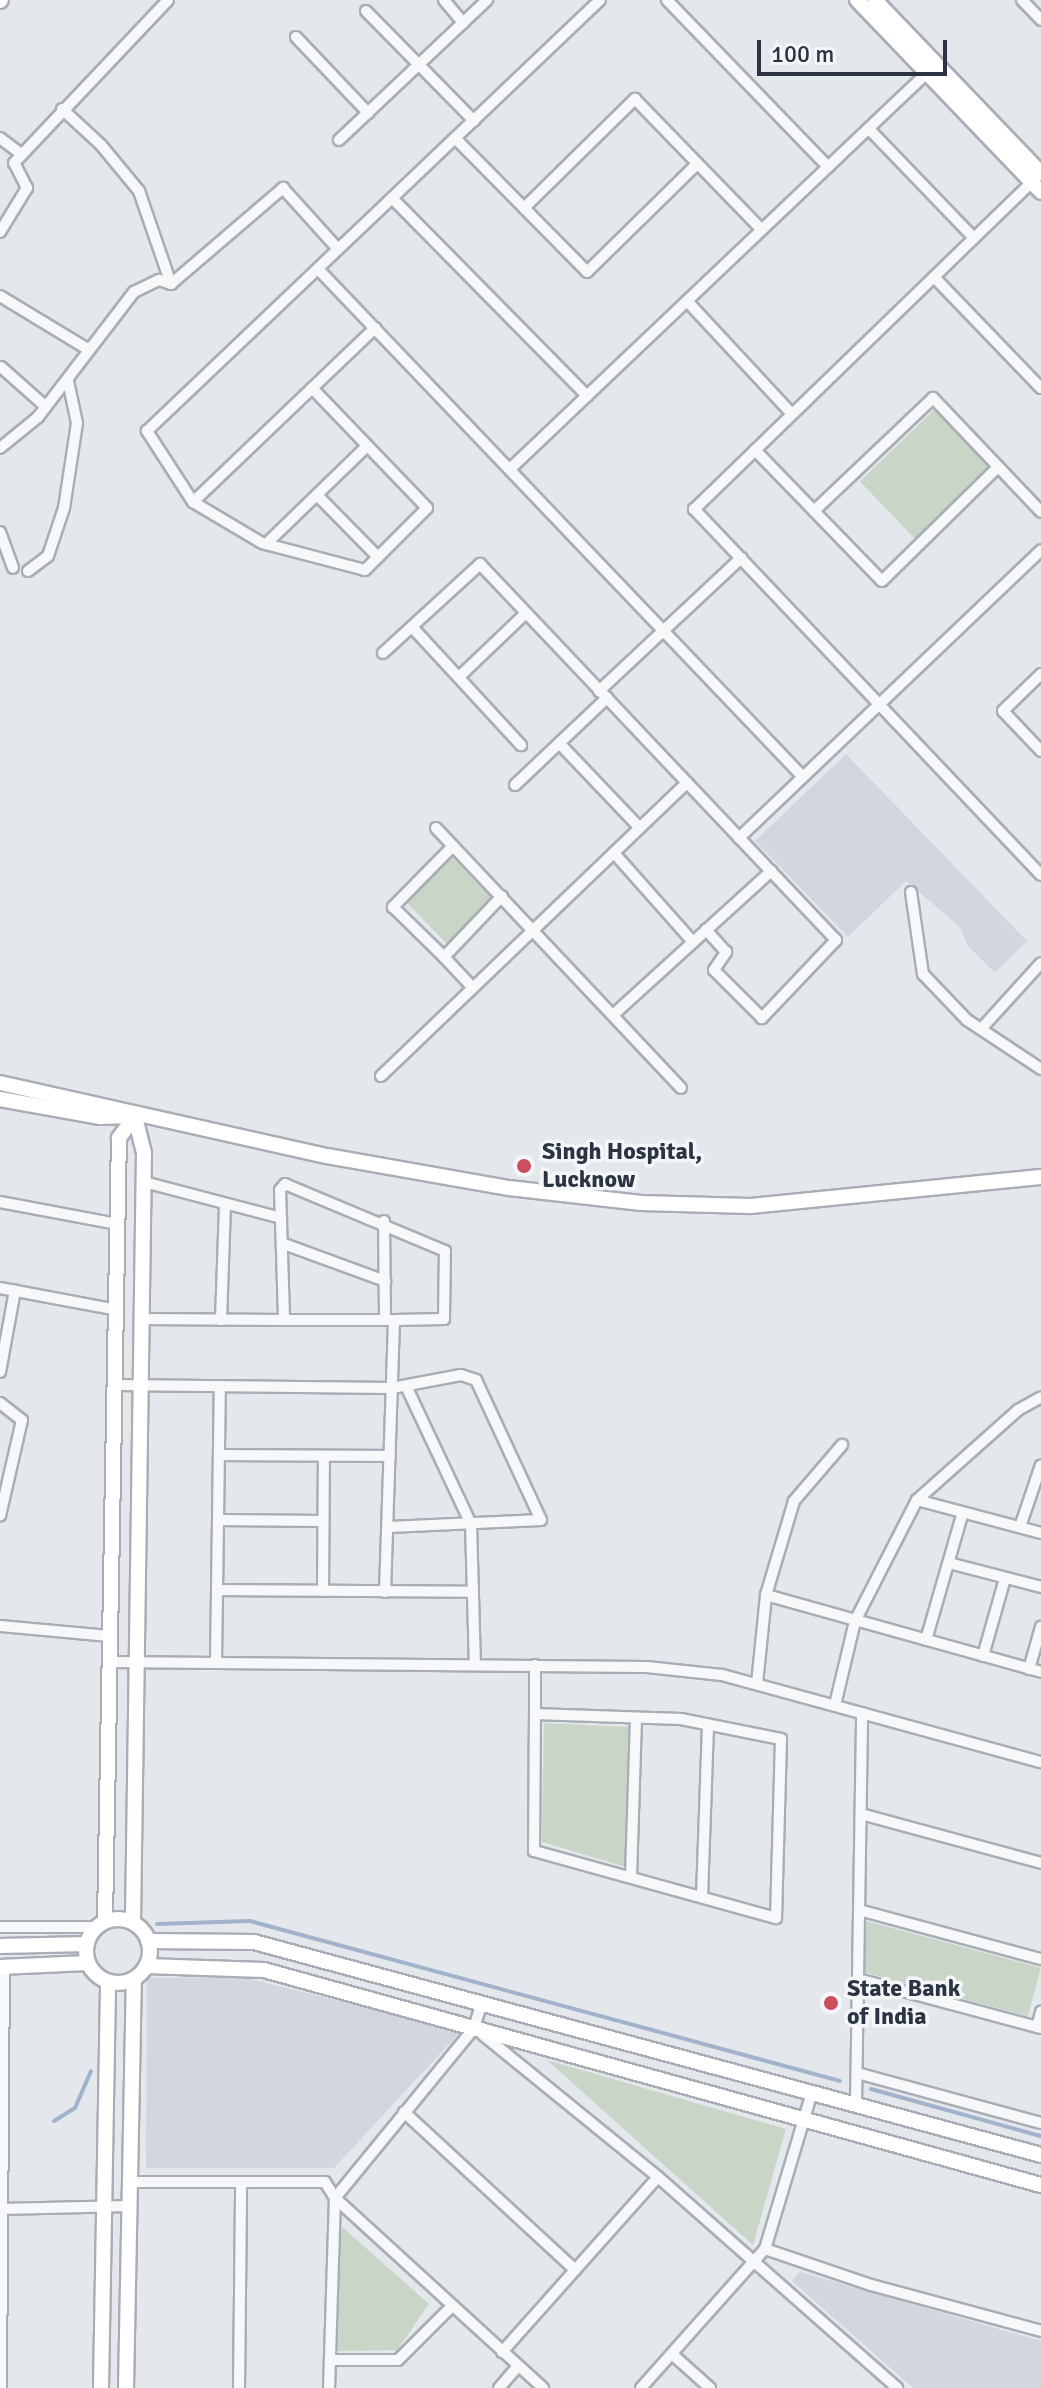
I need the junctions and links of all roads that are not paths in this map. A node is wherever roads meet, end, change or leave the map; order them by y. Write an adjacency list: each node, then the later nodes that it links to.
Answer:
1 (168, 0): 15 (street)
2 (444, 0): 11 (street)
3 (487, 0): 11 (street)
4 (600, 0): 17 (street)
5 (667, 0): 24 (street)
6 (857, 0): 14 (street)
7 (875, 0): 14 (street)
8 (1022, 0): 10 (street)
9 (366, 11): 13 (street)
10 (1039, 15)
11 (463, 23): 13 (street)
12 (296, 37): 16 (street)
13 (419, 65): 16 (street); 17 (street)
14 (931, 69): 18 (street); 25 (street)
15 (62, 109): 22 (street); 34 (street)
16 (368, 113): 21 (street)
17 (474, 121): 20 (street)
18 (869, 129): 24 (street); 30 (street)
19 (0, 138): 22 (street)
20 (455, 138): 26 (street); 27 (street)
21 (339, 140)
22 (21, 154): 29 (street)
23 (697, 164): 27 (street); 27 (street); 28 (street)
24 (828, 167): 28 (street)
25 (1038, 182): 30 (street)
26 (392, 198): 31 (street); 43 (street)
27 (524, 208)
28 (762, 230): 36 (street)
29 (0, 232)
30 (974, 238): 33 (street)
31 (338, 249): 32 (street); 34 (street)
32 (318, 269): 37 (street); 52 (street)
33 (934, 277): 42 (street); 45 (street)
34 (171, 284): 38 (street)
35 (0, 296): 38 (street)
36 (687, 301): 43 (street); 45 (street)
37 (375, 328): 41 (street); 50 (street)
38 (89, 350): 40 (street)
39 (1, 367): 44 (street)
40 (68, 381): 44 (street); 61 (street)
41 (312, 388): 46 (street); 52 (street)
42 (1041, 388)
43 (587, 396): 50 (street)
44 (46, 407): 47 (street)
45 (792, 414): 48 (street)
46 (367, 446): 51 (street); 58 (street)
47 (0, 448)
48 (755, 450): 53 (street); 59 (street)
49 (998, 467): 53 (street); 53 (street); 54 (street)
50 (510, 469): 64 (street)
51 (317, 495): 56 (street); 58 (street)
52 (193, 502): 56 (street)
53 (814, 511)
54 (1041, 512)
55 (0, 532): 60 (street)
56 (266, 544): 58 (street)
57 (1041, 550): 69 (street)
58 (378, 557)
59 (741, 558): 64 (street); 69 (street)
60 (13, 568)
61 (28, 571)
62 (526, 613): 63 (street); 67 (street); 68 (street)
63 (412, 627): 65 (street); 67 (street)
64 (663, 631): 68 (street); 73 (street)
65 (383, 653)
66 (1041, 674): 72 (street)
67 (459, 677): 71 (street)
68 (603, 694): 70 (street); 74 (street)
69 (879, 704): 73 (street); 82 (street)
70 (559, 743): 75 (street); 77 (street)
71 (521, 745)
72 (1041, 751)
73 (803, 777): 78 (street)
74 (687, 783): 77 (street); 78 (street)
75 (515, 785)
76 (436, 828): 79 (street)
77 (640, 828): 80 (street)
78 (739, 838): 81 (street)
79 (453, 846): 84 (street); 88 (street)
80 (614, 853): 85 (street); 87 (street)
81 (771, 871): 86 (street); 86 (street)
82 (1041, 875)
83 (911, 892): 92 (street)
84 (502, 896): 85 (street); 88 (street)
85 (534, 929): 90 (street); 91 (street)
86 (706, 930): 87 (street)
87 (693, 942): 91 (street)
88 (444, 957): 90 (street)
89 (1041, 963): 92 (street)
90 (473, 988): 94 (street)
91 (613, 1015): 96 (street)
92 (981, 1029): 93 (street)
93 (1041, 1069)
94 (381, 1076)
95 (0, 1083): 98 (street)
96 (681, 1088)
97 (0, 1099): 98 (street)
98 (135, 1116): 99 (street); 100 (street); 105 (street)
99 (1041, 1177)
100 (144, 1182): 102 (street); 111 (street)
101 (0, 1202): 105 (street)
102 (225, 1205): 103 (street); 112 (street)
103 (281, 1218): 104 (street); 106 (street)
104 (384, 1221): 107 (street); 114 (street)
105 (118, 1224): 110 (street)
106 (284, 1244): 107 (street); 113 (street)
107 (385, 1281): 114 (street)
108 (0, 1288): 109 (street)
109 (15, 1290): 110 (street); 115 (street)
110 (117, 1310): 116 (street)
111 (142, 1319): 112 (street); 117 (street)
112 (221, 1320): 113 (street)
113 (284, 1320): 114 (street)
114 (389, 1320): 120 (street)
115 (0, 1372)
116 (115, 1385): 117 (street); 149 (street)
117 (141, 1385): 118 (street); 153 (street)
118 (220, 1386): 120 (street); 124 (street)
119 (406, 1386): 120 (street); 134 (street); 134 (street)
120 (392, 1388): 126 (street)
121 (1041, 1397): 129 (street)
122 (0, 1403): 128 (street)
123 (842, 1445): 145 (street)
124 (220, 1455): 125 (street); 132 (street)
125 (324, 1456): 126 (street); 133 (street)
126 (390, 1456): 135 (street)
127 (1041, 1465): 136 (street)
128 (3, 1495): 131 (street)
129 (917, 1500): 130 (street); 146 (street)
130 (963, 1512): 136 (street); 138 (street)
131 (0, 1516)
132 (219, 1520): 133 (street); 141 (street)
133 (323, 1521): 142 (street)
134 (471, 1524): 135 (street); 144 (street)
135 (389, 1527): 143 (street)
136 (1020, 1527): 137 (street)
137 (1041, 1533)
138 (949, 1563): 139 (street); 150 (street)
139 (1005, 1578): 140 (street); 151 (street)
140 (1041, 1587)
141 (218, 1590): 142 (street); 154 (street)
142 (323, 1591): 143 (street)
143 (385, 1592): 144 (street)
144 (473, 1592): 155 (street)
145 (766, 1595): 146 (street); 159 (street)
146 (855, 1621): 150 (street); 160 (street)
147 (0, 1626): 149 (street)
148 (1041, 1627): 157 (street)
149 (110, 1636): 152 (street)
150 (926, 1640): 151 (street)
151 (983, 1656): 157 (street)
152 (110, 1662): 153 (street); 172 (street)
153 (137, 1662): 154 (street); 171 (street)
154 (216, 1662): 155 (street)
155 (475, 1664): 156 (street)
156 (535, 1665): 159 (street); 162 (street)
157 (1029, 1669): 158 (street)
158 (1041, 1672)
159 (757, 1684): 160 (street)
160 (835, 1705): 161 (street)
161 (862, 1713): 165 (street); 166 (street)
162 (535, 1714): 163 (street); 168 (street)
163 (636, 1718): 164 (street); 168 (street)
164 (708, 1725): 169 (street); 169 (street)
165 (1041, 1762)
166 (861, 1814): 167 (street); 170 (street)
167 (1041, 1863)
168 (631, 1877): 169 (street)
169 (702, 1897)
170 (859, 1910): 177 (street); 182 (street)
171 (133, 1922): 172 (street); 174 (street)
172 (101, 1924): 173 (street); 175 (street)
173 (0, 1927)
174 (148, 1941): 179 (street); 184 (street)
175 (87, 1944): 176 (street); 178 (street)
176 (0, 1946)
177 (1041, 1959)
178 (88, 1963): 180 (street); 183 (street)
179 (146, 1966): 181 (street); 187 (street)
180 (2, 1967): 188 (street)
181 (134, 1979): 183 (street); 197 (street)
182 (858, 1979): 186 (street); 189 (street)
183 (108, 1982): 201 (street)
184 (482, 2002): 187 (street); 190 (street)
185 (1041, 2012): 186 (street)
186 (1039, 2027)
187 (474, 2028): 192 (street); 193 (street); 196 (street)
188 (2, 2057): 203 (street)
189 (857, 2073): 191 (street); 194 (street)
190 (812, 2092): 191 (street); 193 (street)
191 (856, 2104): 195 (street)
192 (404, 2112): 200 (street); 206 (street)
193 (805, 2121): 199 (street); 204 (street)
194 (1041, 2123)
195 (1041, 2155)
196 (658, 2177): 205 (street); 206 (street)
197 (130, 2182): 198 (street); 202 (street)
198 (241, 2182): 200 (street); 217 (street)
199 (1041, 2185)
200 (335, 2198): 207 (street); 212 (street)
201 (104, 2206): 202 (street); 203 (street); 215 (street)
202 (129, 2206): 216 (street)
203 (1, 2209): 211 (street)
204 (765, 2249): 205 (street); 208 (street)
205 (754, 2262): 210 (street); 223 (street)
206 (575, 2270): 209 (street)
207 (451, 2307): 209 (street); 212 (street)
208 (1041, 2331)
209 (502, 2352): 213 (street)
210 (672, 2354): 221 (street); 222 (street)
211 (0, 2358): 214 (street)
212 (330, 2360): 218 (street)
213 (518, 2366): 219 (street); 220 (street)
214 (1, 2388)
215 (101, 2388)
216 (126, 2388)
217 (239, 2388)
218 (329, 2388)
219 (499, 2388)
220 (543, 2388)
221 (641, 2388)
222 (710, 2388)
223 (897, 2388)

